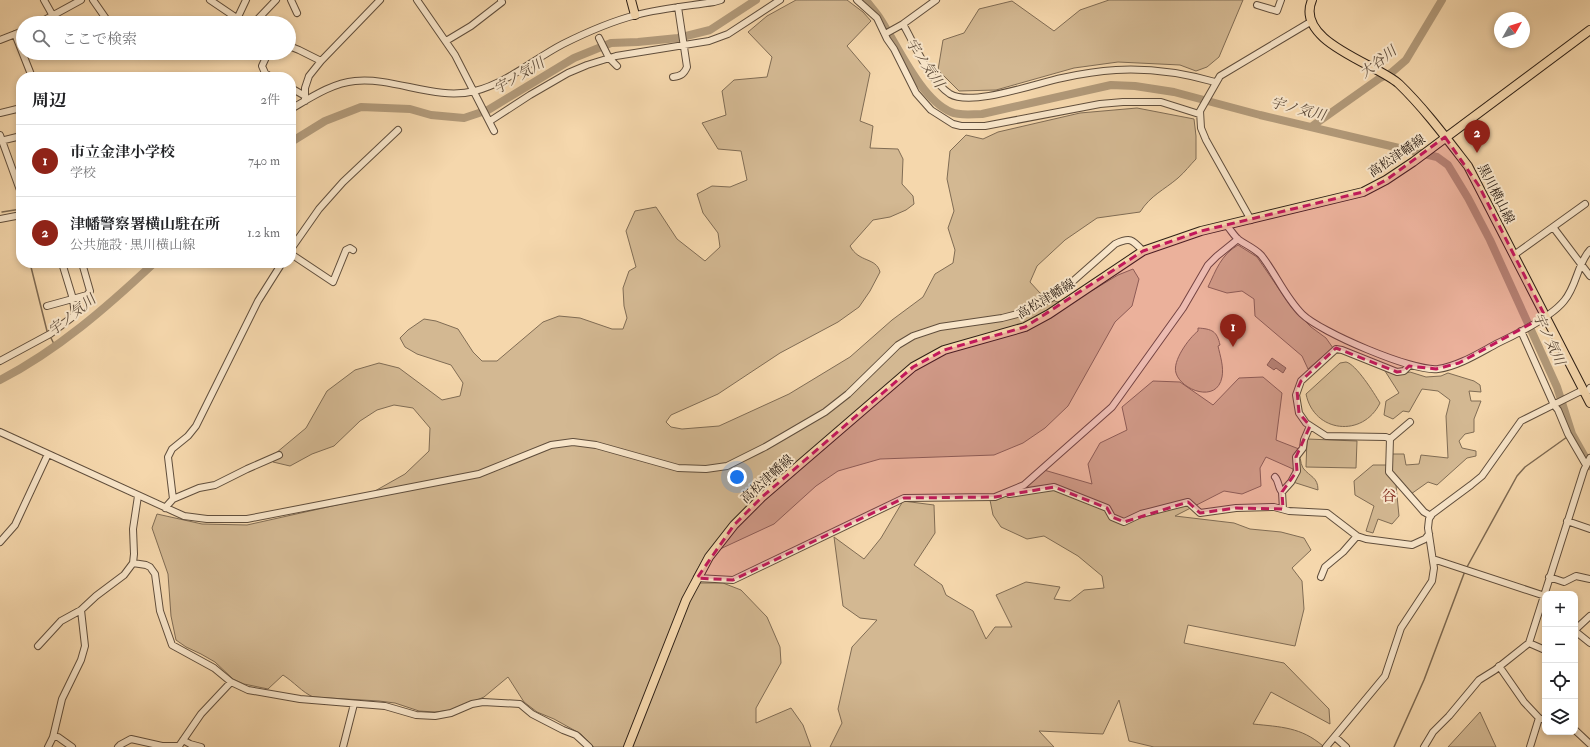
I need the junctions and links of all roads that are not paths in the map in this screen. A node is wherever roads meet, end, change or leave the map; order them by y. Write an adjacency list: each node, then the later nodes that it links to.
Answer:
1 (44, 0): 22 (street)
2 (81, 0): 22 (street)
3 (93, 0): 23 (street)
4 (210, 0): 24 (street)
5 (246, 0): 25 (street)
6 (276, 0): 26 (street)
7 (291, 0): 20 (street)
8 (380, 0): 40 (street)
9 (418, 0): 34 (street)
10 (501, 0): 34 (street)
11 (630, 0): 21 (main road)
12 (780, 0): 35 (street)
13 (857, 0): 31 (street)
14 (936, 0): 28 (street)
15 (1281, 0): 18 (street)
16 (716, 1): 19 (street)
17 (1310, 1): 27 (main road)
18 (1257, 5)
19 (678, 7): 21 (street); 35 (street)
20 (297, 12)
21 (635, 15): 46 (street)
22 (53, 16)
23 (104, 16)
24 (233, 16)
25 (238, 16)
26 (261, 16)
27 (1312, 21): 45 (street); 57 (main road, 黒川横山線)
28 (903, 24): 31 (street); 45 (street)
29 (1590, 30): 57 (main road, 高松津幡線)
30 (15, 34): 33 (street)
31 (884, 34): 52 (street)
32 (599, 38): 37 (street)
33 (0, 40)
34 (446, 41): 46 (street)
35 (684, 46): 37 (street); 44 (street)
36 (296, 49): 40 (street)
37 (608, 57): 41 (street); 53 (street)
38 (25, 60): 42 (street)
39 (265, 60): 43 (street)
40 (321, 61): 48 (street)
41 (617, 66)
42 (30, 72)
43 (265, 72)
44 (673, 77)
45 (1214, 84): 52 (street)
46 (474, 91): 48 (street); 53 (street)
47 (296, 92): 48 (street)
48 (305, 98): 49 (street)
49 (296, 105)
50 (16, 109): 51 (street)
51 (0, 113)
52 (1200, 113): 63 (street)
53 (490, 120): 55 (street)
54 (398, 130): 67 (street)
55 (494, 131)
56 (16, 137): 58 (street)
57 (1445, 137): 63 (main road, 高松津幡線); 71 (main road, 黒川横山線)
58 (0, 139): 59 (street)
59 (16, 179)
60 (1585, 204): 65 (street)
61 (16, 216): 62 (street)
62 (0, 218)
63 (1251, 220): 64 (main road, 高松津幡線)
64 (1227, 226): 66 (street); 70 (main road, 高松津幡線)
65 (1553, 227): 71 (street); 73 (street)
66 (1238, 239): 83 (street); 96 (street)
67 (296, 242)
68 (354, 250): 72 (street)
69 (1590, 250): 73 (street)
70 (1142, 251): 99 (street); 111 (main road, 高松津幡線)
71 (1514, 255): 80 (main road, 黒川横山線)
72 (296, 257)
73 (1581, 264): 77 (street); 80 (street)
74 (64, 268): 78 (street)
75 (83, 268): 78 (street)
76 (279, 268): 98 (street)
77 (1590, 276)
78 (73, 299): 79 (street); 82 (street)
79 (47, 306)
80 (1545, 316): 81 (street); 84 (main road, 黒川横山線)
81 (1518, 332): 83 (street); 86 (street)
82 (0, 361)
83 (1409, 366): 88 (street)
84 (1587, 390): 85 (main road, 黒川横山線); 86 (street)
85 (1590, 403)
86 (1556, 404): 93 (street); 101 (street)
87 (1410, 422): 90 (street)
88 (1310, 426): 90 (street); 95 (street)
89 (0, 432): 91 (street)
90 (1390, 439): 101 (street)
91 (48, 454): 97 (street); 106 (street)
92 (279, 455): 98 (street)
93 (1588, 462): 102 (street)
94 (1275, 477): 95 (street)
95 (1282, 492): 100 (street)
96 (1002, 495): 100 (street); 111 (street)
97 (138, 496): 99 (street); 108 (street)
98 (173, 499): 99 (street)
99 (165, 508)
100 (1283, 509): 105 (street)
101 (1431, 516): 104 (street)
102 (1567, 522): 103 (street); 110 (street)
103 (1590, 529)
104 (1429, 534): 105 (street); 107 (street)
105 (1357, 536): 109 (street)
106 (0, 542)
107 (1433, 559): 114 (street); 130 (street)
108 (133, 563): 116 (street); 125 (street)
109 (1321, 577)
110 (1549, 577): 112 (street); 113 (street)
111 (697, 578): 139 (main road, 高松津幡線)
112 (1590, 579)
113 (1545, 591)
114 (1542, 595)
115 (1542, 602): 120 (street)
116 (81, 610): 122 (street); 129 (street)
117 (1590, 616): 118 (street)
118 (1576, 627)
119 (1578, 633): 121 (street)
120 (1529, 643): 123 (street); 124 (street)
121 (1590, 643)
122 (38, 646)
123 (1542, 649)
124 (1499, 666): 127 (street); 142 (street)
125 (231, 682): 126 (street); 131 (street)
126 (354, 704): 137 (street); 138 (street)
127 (1542, 719): 143 (street)
128 (1578, 733): 132 (street)
129 (53, 736): 133 (street); 134 (street)
130 (1335, 738): 140 (street); 141 (street)
131 (183, 740): 135 (street); 136 (street)
132 (1590, 744)
133 (48, 747)
134 (72, 747)
135 (118, 747)
136 (201, 747)
137 (343, 747)
138 (589, 747)
139 (628, 747)
140 (1326, 747)
141 (1346, 747)
142 (1424, 747)
143 (1530, 747)

